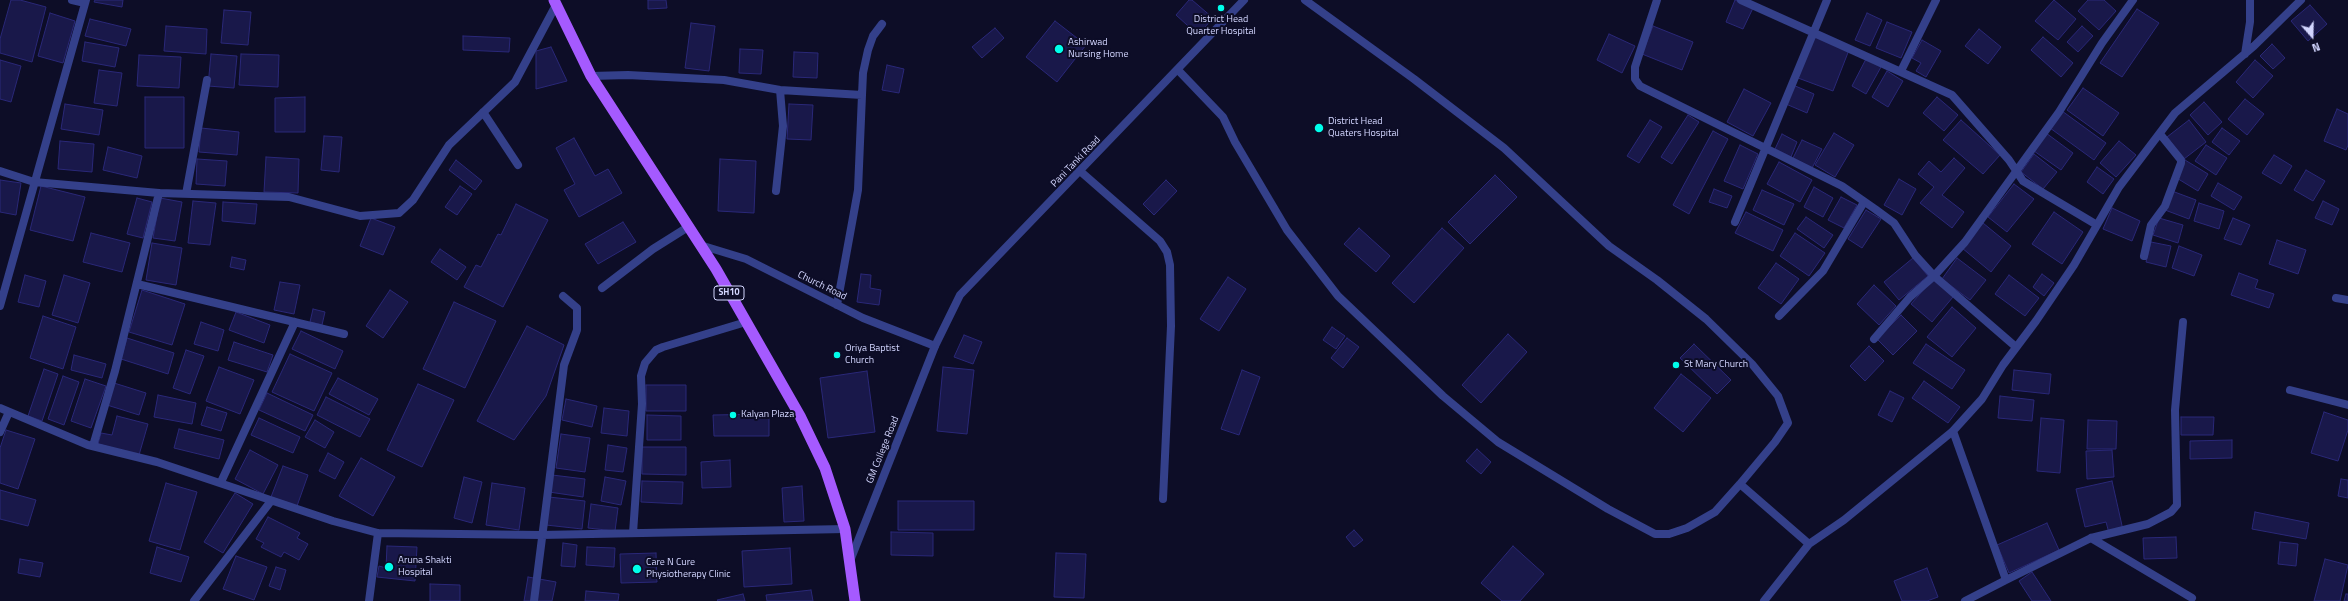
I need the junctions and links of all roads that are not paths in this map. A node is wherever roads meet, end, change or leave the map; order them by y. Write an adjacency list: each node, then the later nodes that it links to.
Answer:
1 (72, 0): 12 (street)
2 (543, 0): 13 (main road)
3 (1244, 0): 17 (street, Pani Tanki Road)
4 (1305, 0): 64 (street)
5 (1657, 0): 25 (street)
6 (1741, 0): 15 (street)
7 (1827, 0): 15 (street)
8 (1936, 0): 18 (street)
9 (2133, 0): 28 (street)
10 (2250, 0): 16 (street)
11 (2301, 0): 16 (street)
12 (86, 2): 30 (street)
13 (554, 2): 19 (main road, SH10); 23 (street)
14 (882, 24): 22 (street)
15 (1814, 32): 18 (street); 25 (street)
16 (2245, 54): 24 (street)
17 (1178, 70): 27 (street, Pani Tanki Road); 64 (street)
18 (1901, 71): 28 (street)
19 (591, 76): 21 (street); 37 (main road, SH10)
20 (207, 80): 33 (street)
21 (780, 90): 22 (street); 31 (street)
22 (862, 96): 46 (street)
23 (483, 112): 26 (street); 33 (street)
24 (2160, 134): 36 (street); 39 (street)
25 (1766, 150): 34 (street); 35 (street)
26 (518, 166)
27 (1080, 171): 54 (street, Pani Tanki Road); 65 (street)
28 (2016, 171): 36 (street); 40 (street)
29 (0, 172): 30 (street)
30 (34, 182): 32 (street); 47 (street)
31 (776, 191)
32 (159, 193): 33 (street); 41 (street)
33 (186, 194)
34 (1864, 202): 40 (street); 48 (street)
35 (1735, 222)
36 (2097, 225): 55 (street)
37 (688, 227): 38 (main road, SH10); 42 (street)
38 (700, 245): 46 (street, Church Road); 50 (main road, SH10)
39 (2144, 256)
40 (1934, 276): 53 (street); 55 (street)
41 (138, 284): 49 (street); 62 (street)
42 (602, 288)
43 (563, 296): 70 (street)
44 (2336, 298): 45 (street)
45 (2348, 300)
46 (837, 305): 54 (street, Church Road)
47 (0, 306)
48 (1779, 316)
49 (295, 322): 52 (street); 63 (street)
50 (746, 322): 67 (main road, SH10); 69 (street)
51 (2184, 322): 71 (street)
52 (344, 334)
53 (1874, 339)
54 (935, 346): 73 (street, GM College Road)
55 (2016, 347): 61 (street)
56 (2290, 390): 57 (street)
57 (2348, 405)
58 (0, 408): 59 (street)
59 (9, 412): 60 (street); 62 (street)
60 (0, 432)
61 (1953, 432): 72 (street); 74 (street)
62 (93, 446): 63 (street)
63 (222, 482): 66 (street)
64 (1740, 484): 72 (street)
65 (1163, 499)
66 (271, 501): 68 (street); 77 (street)
67 (845, 529): 69 (street); 73 (main road, SH10)
68 (378, 533): 70 (street); 78 (street)
69 (633, 533): 70 (street)
70 (541, 535): 79 (street)
71 (2091, 538): 74 (street); 75 (street)
72 (1809, 544): 80 (street)
73 (850, 561): 76 (main road, SH10)
74 (2006, 580): 81 (street)
75 (2192, 598)
76 (855, 599)
77 (194, 601)
78 (369, 601)
79 (534, 601)
80 (1764, 601)
81 (1965, 601)

